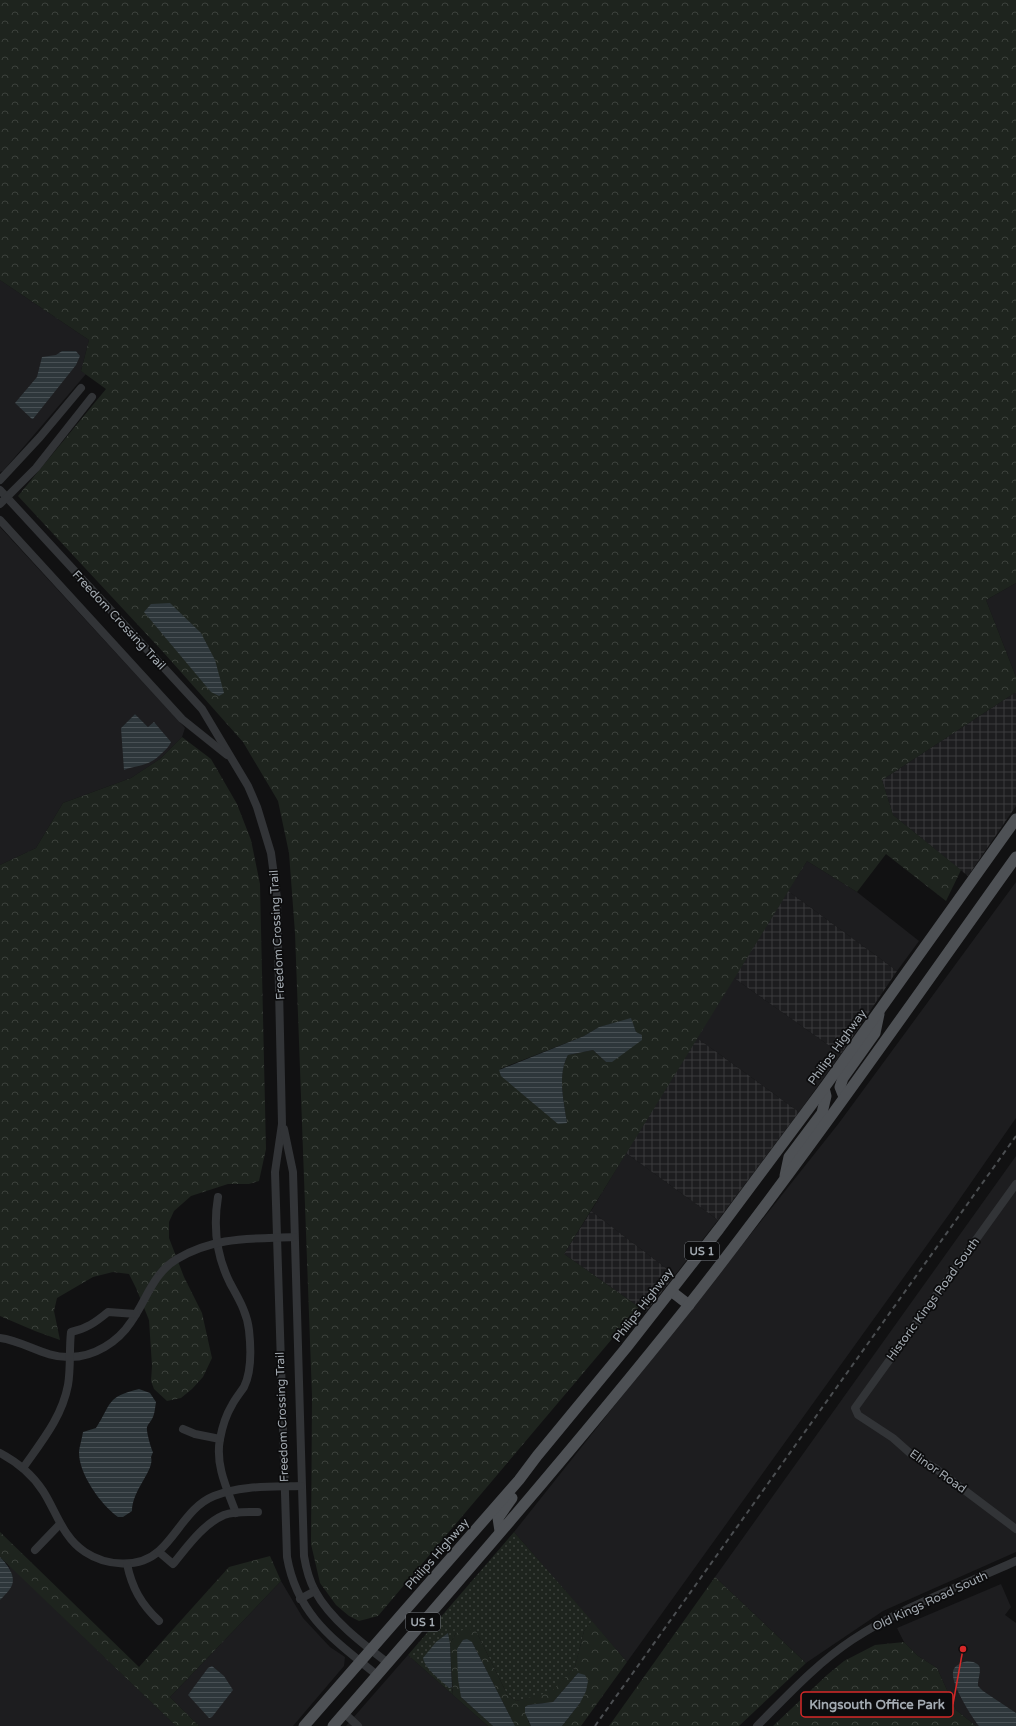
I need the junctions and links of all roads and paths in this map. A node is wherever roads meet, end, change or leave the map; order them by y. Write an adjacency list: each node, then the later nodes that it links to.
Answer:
1 (81, 388): 3 (street)
2 (92, 397): 5 (street)
3 (0, 480)
4 (0, 490): 5 (street, Freedom Crossing Trail)
5 (6, 498): 6 (street); 8 (street, Freedom Crossing Trail)
6 (0, 504)
7 (0, 520): 8 (street, Freedom Crossing Trail)
8 (229, 756): 14 (street, Freedom Crossing Trail)
9 (1016, 819): 11 (main road, Philips Highway / US 1)
10 (1016, 857): 13 (main road, US 1)
11 (880, 1010): 12 (main road, Philips Highway / US 1); 13 (main road)
12 (824, 1088): 15 (main road); 21 (main road, Philips Highway / US 1)
13 (844, 1097): 15 (main road, US 1)
14 (282, 1124): 18 (street, Freedom Crossing Trail); 19 (street, Freedom Crossing Trail)
15 (784, 1180): 22 (main road, US 1)
16 (1016, 1184): 26 (street, Historic Kings Road South)
17 (218, 1197): 20 (street)
18 (277, 1238): 19 (street); 20 (street); 33 (street, Freedom Crossing Trail)
19 (294, 1238): 32 (street, Freedom Crossing Trail)
20 (217, 1242): 23 (street); 28 (street)
21 (671, 1291): 22 (main road); 31 (main road, Philips Highway / US 1)
22 (688, 1305): 39 (main road, US 1)
23 (136, 1314): 25 (street); 25 (street)
24 (0, 1338): 25 (street)
25 (70, 1357): 30 (street)
26 (858, 1415): 38 (street, Elinor Road)
27 (183, 1429): 28 (street)
28 (220, 1439): 34 (street)
29 (0, 1453): 30 (street)
30 (23, 1468): 37 (street)
31 (519, 1480): 39 (main road); 47 (main road, Philips Highway / US 1)
32 (301, 1486): 33 (street); 44 (street, Freedom Crossing Trail)
33 (284, 1487): 34 (street); 45 (street, Freedom Crossing Trail)
34 (228, 1492): 36 (street); 41 (street)
35 (258, 1512): 36 (street)
36 (236, 1513): 41 (street)
37 (60, 1524): 40 (street); 43 (street)
38 (1016, 1529)
39 (500, 1531): 49 (main road, US 1)
40 (35, 1550)
41 (159, 1552): 43 (street)
42 (1016, 1561): 55 (street, Old Kings Road South)
43 (127, 1564): 46 (street)
44 (315, 1591): 45 (street); 47 (street, Freedom Crossing Trail)
45 (300, 1599): 48 (street, Freedom Crossing Trail)
46 (159, 1621)
47 (370, 1649): 48 (main road, Philips Highway / US 1); 49 (street, Freedom Crossing Trail)
48 (360, 1661): 50 (street, Freedom Crossing Trail); 52 (main road, Philips Highway / US 1)
49 (388, 1663): 50 (main road, US 1)
50 (377, 1675): 51 (main road, US 1)
51 (344, 1713): 53 (main road, US 1); 54 (street)
52 (304, 1726)
53 (333, 1726)
54 (358, 1726)
55 (757, 1726)

